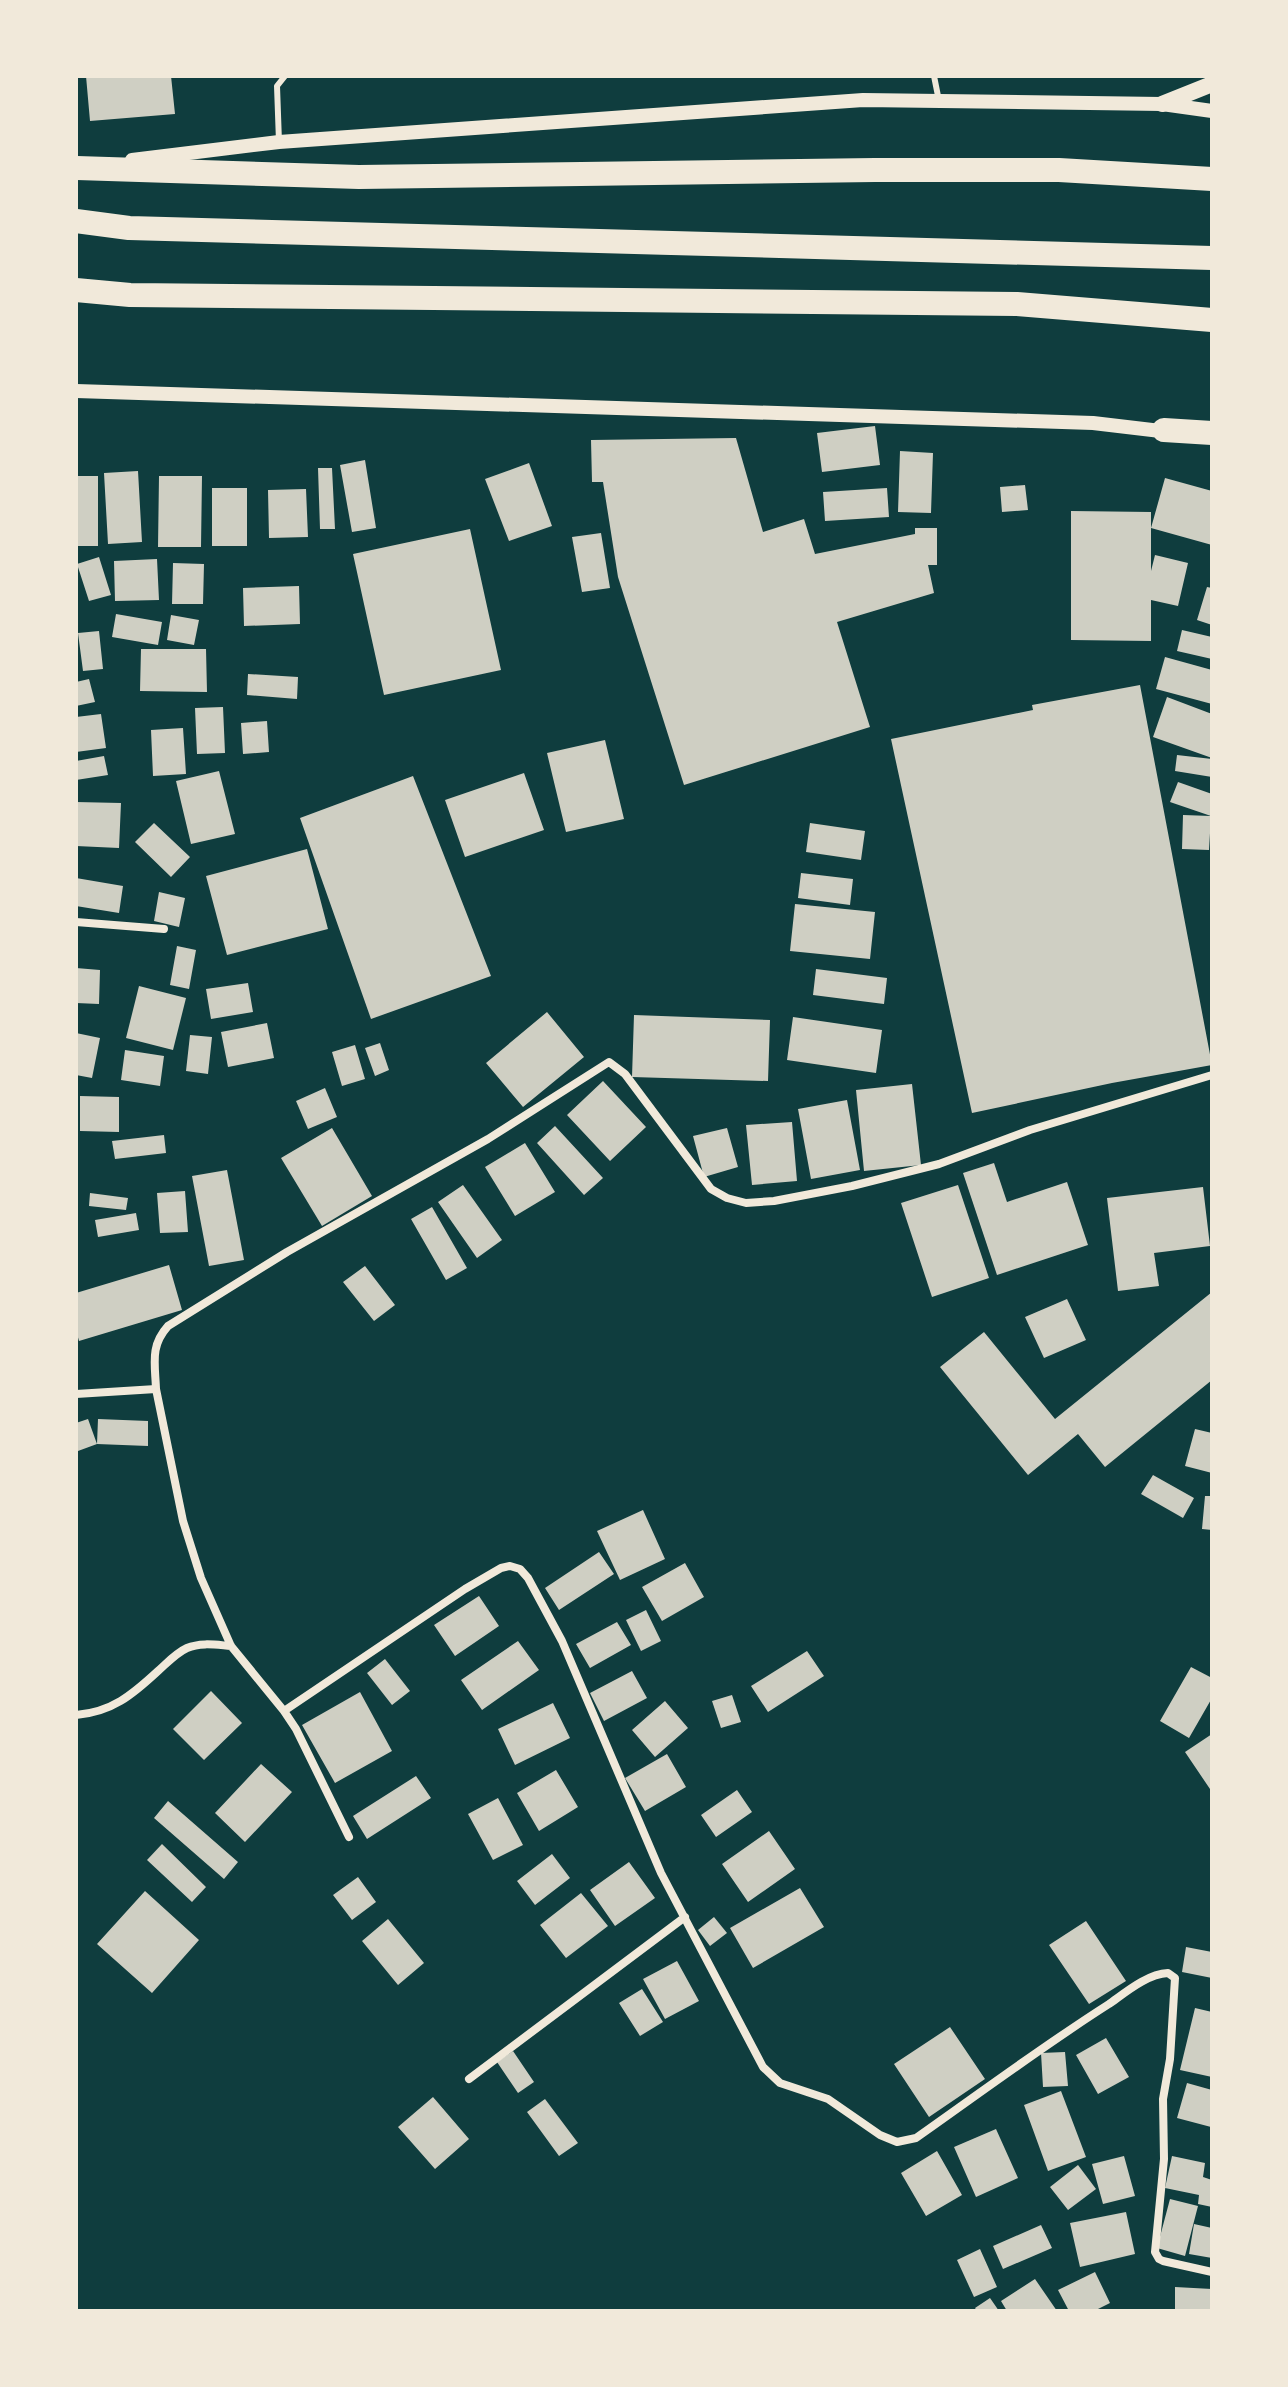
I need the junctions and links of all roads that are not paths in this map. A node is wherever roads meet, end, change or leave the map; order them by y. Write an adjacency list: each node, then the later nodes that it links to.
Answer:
1 (285, 76): 7 (lane)
2 (934, 76): 4 (lane)
3 (1212, 84): 5 (main road)
4 (939, 101): 5 (street); 7 (street)
5 (1162, 104): 6 (street)
6 (1212, 111)
7 (279, 142): 8 (street)
8 (76, 168): 9 (highway)
9 (1212, 179)
10 (76, 221): 11 (highway)
11 (1212, 258)
12 (76, 290): 13 (highway)
13 (1212, 320)
14 (76, 391): 15 (street)
15 (1164, 430): 16 (highway); 17 (street)
16 (1212, 433)
17 (1212, 443)
18 (76, 922): 19 (street)
19 (164, 929)
20 (1212, 1075): 21 (street)
21 (156, 1389): 22 (street); 23 (street)
22 (76, 1394)
23 (231, 1646): 24 (street); 25 (street)
24 (284, 1711): 26 (street); 27 (street)
25 (76, 1715)
26 (349, 1837)
27 (685, 1917): 28 (street); 29 (street)
28 (469, 2079)
29 (1212, 2272)

